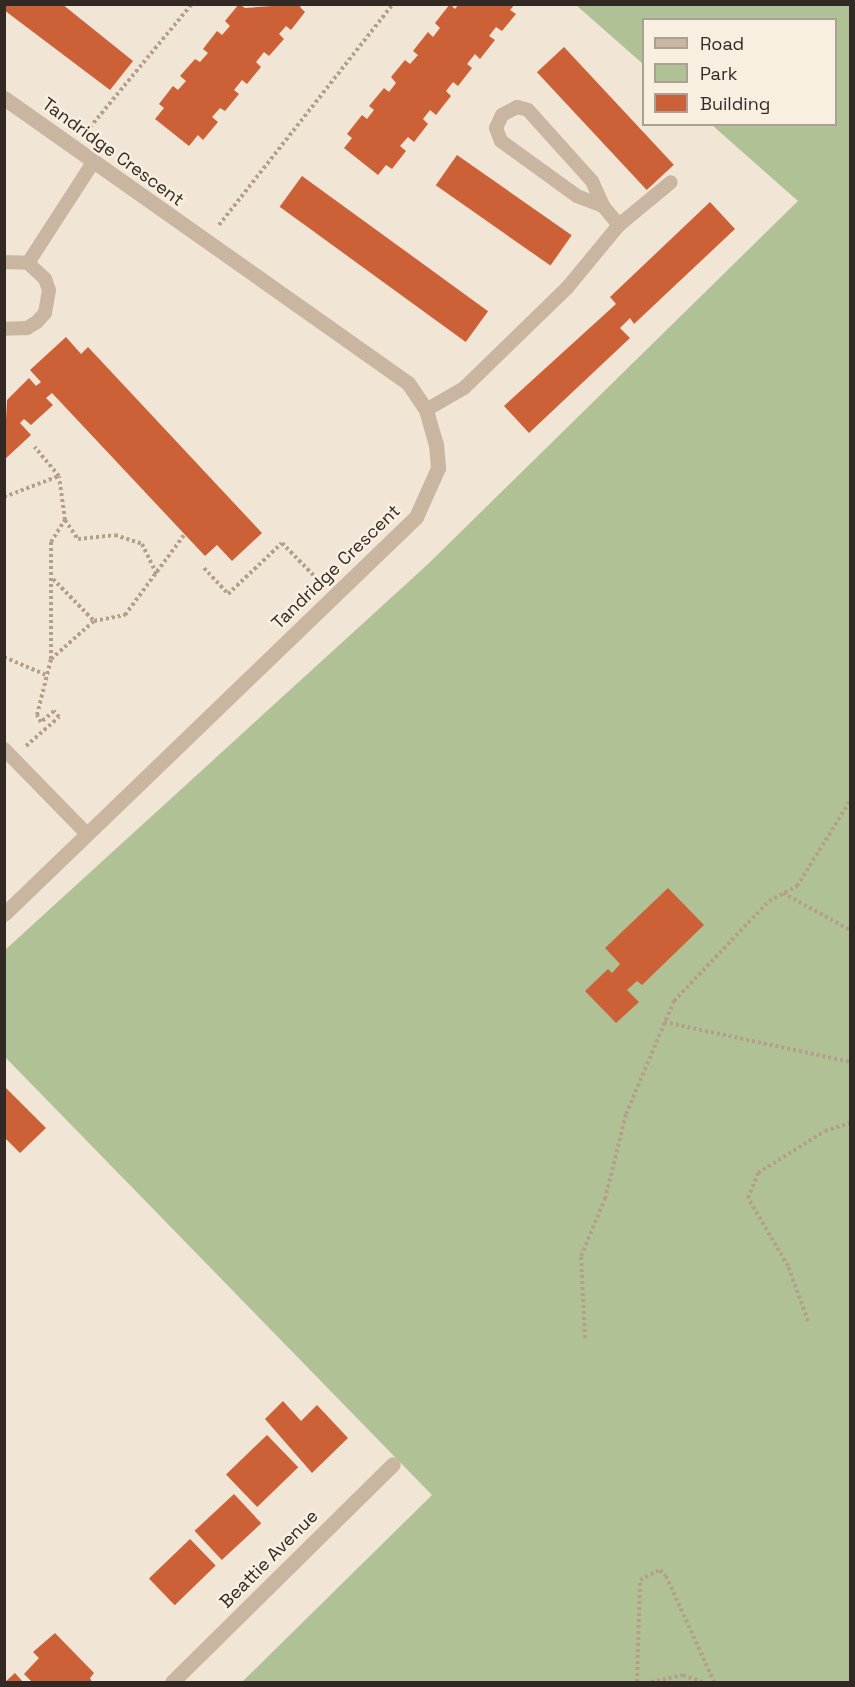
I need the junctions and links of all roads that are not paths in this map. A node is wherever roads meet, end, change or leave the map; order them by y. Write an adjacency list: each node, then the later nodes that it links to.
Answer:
1 (4, 98): 2 (street, Tandridge Crescent)
2 (94, 161): 7 (lane); 9 (street, Tandridge Crescent)
3 (671, 182): 5 (lane)
4 (603, 206): 4 (lane); 5 (lane)
5 (620, 225): 9 (lane)
6 (4, 262): 7 (lane)
7 (28, 263): 8 (lane)
8 (4, 329)
9 (426, 410): 11 (street, Tandridge Crescent)
10 (9, 753): 11 (lane)
11 (87, 834): 12 (street, Tandridge Crescent)
12 (4, 914)
13 (393, 1464): 14 (street, Beattie Avenue)
14 (172, 1683)

